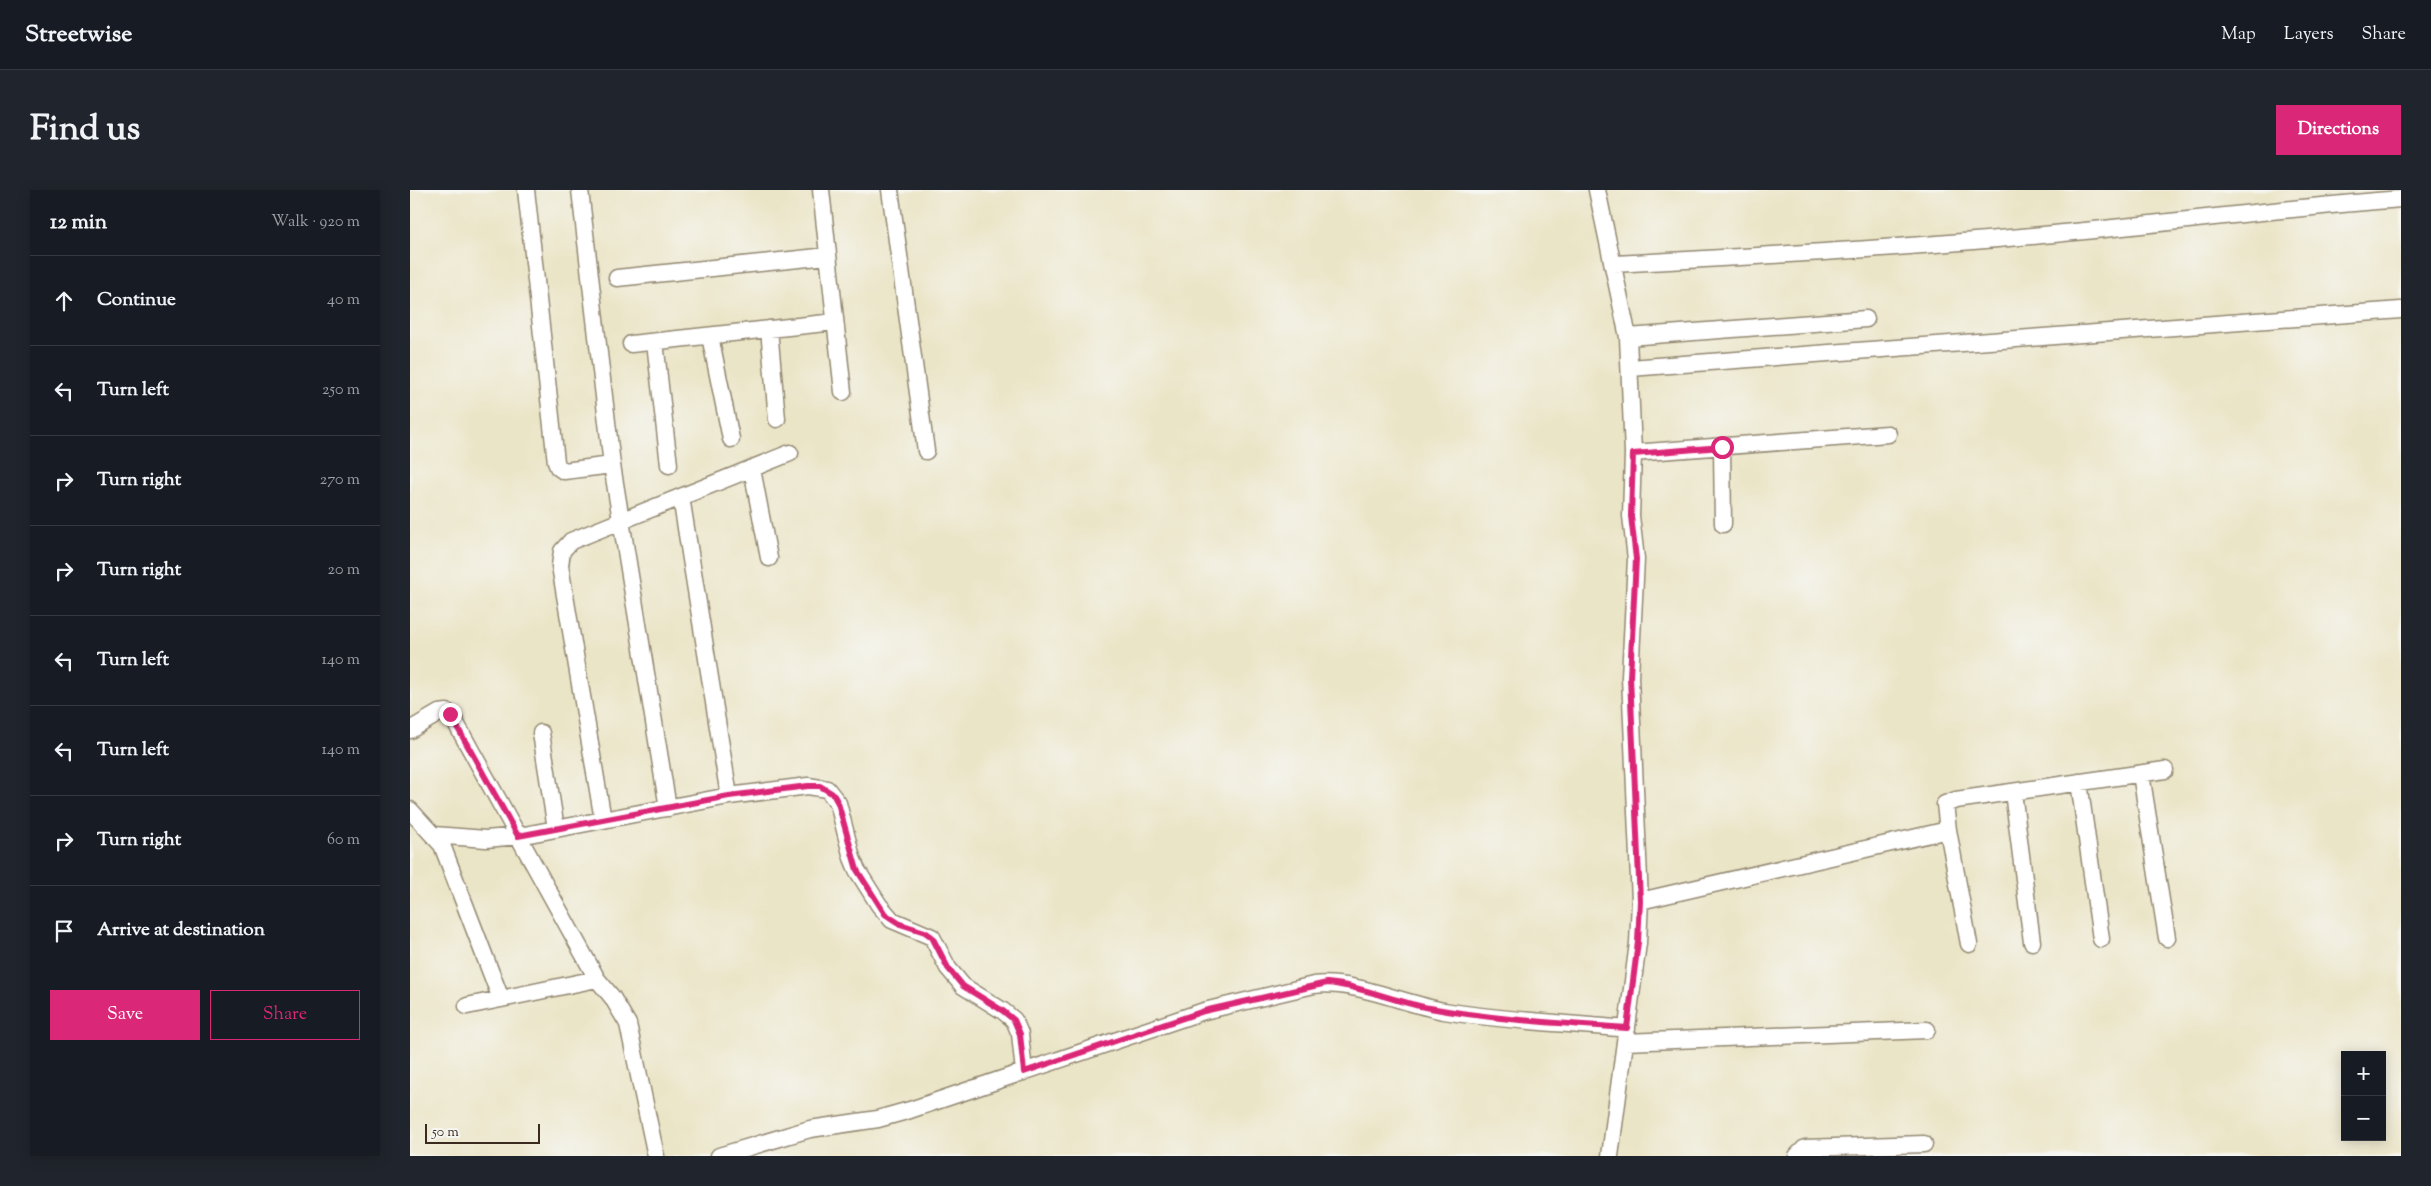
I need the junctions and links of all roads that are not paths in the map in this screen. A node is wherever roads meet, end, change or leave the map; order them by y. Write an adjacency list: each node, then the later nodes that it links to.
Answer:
1 (526, 190): 27 (street)
2 (580, 190): 27 (street)
3 (821, 190): 7 (street)
4 (890, 190): 24 (street)
5 (1597, 190): 8 (street)
6 (2401, 199): 8 (street)
7 (828, 256): 9 (street); 12 (street)
8 (1614, 264): 15 (street)
9 (617, 278)
10 (2401, 310): 18 (street)
11 (1866, 319): 15 (street)
12 (836, 322): 13 (street); 19 (street)
13 (768, 329): 14 (street); 20 (street)
14 (710, 336): 16 (street); 22 (street)
15 (1628, 337): 18 (street)
16 (655, 342): 17 (street); 28 (street)
17 (631, 344)
18 (1630, 368): 26 (street)
19 (843, 392)
20 (778, 419)
21 (1888, 434): 23 (street)
22 (731, 439)
23 (1722, 447): 26 (street); 32 (street)
24 (926, 451)
25 (790, 454): 29 (street)
26 (1633, 454): 48 (street)
27 (612, 465): 31 (street)
28 (669, 465)
29 (752, 469): 30 (street); 33 (street)
30 (682, 497): 31 (street); 40 (street)
31 (622, 521): 41 (street); 43 (street)
32 (1723, 524)
33 (769, 558)
34 (410, 730): 47 (street)
35 (541, 733): 44 (street)
36 (2165, 770): 37 (street)
37 (2141, 774): 38 (street); 49 (street)
38 (2079, 782): 39 (street); 50 (street)
39 (2013, 792): 45 (street); 51 (street)
40 (729, 796): 41 (street); 58 (street)
41 (668, 808): 43 (street)
42 (410, 810): 46 (street)
43 (603, 820): 44 (street)
44 (556, 829): 47 (street)
45 (1948, 830): 48 (street); 52 (street)
46 (434, 835): 47 (street); 54 (street)
47 (518, 836): 53 (street)
48 (1640, 901): 57 (street)
49 (2167, 938)
50 (2101, 939)
51 (2032, 942)
52 (1969, 944)
53 (597, 979): 54 (street); 60 (street)
54 (501, 999): 55 (street)
55 (467, 1006)
56 (1928, 1030): 57 (street)
57 (1626, 1035): 58 (street); 62 (street)
58 (1024, 1072): 61 (street)
59 (1924, 1144): 63 (street)
60 (656, 1156)
61 (719, 1156)
62 (1610, 1156)
63 (1797, 1156)

